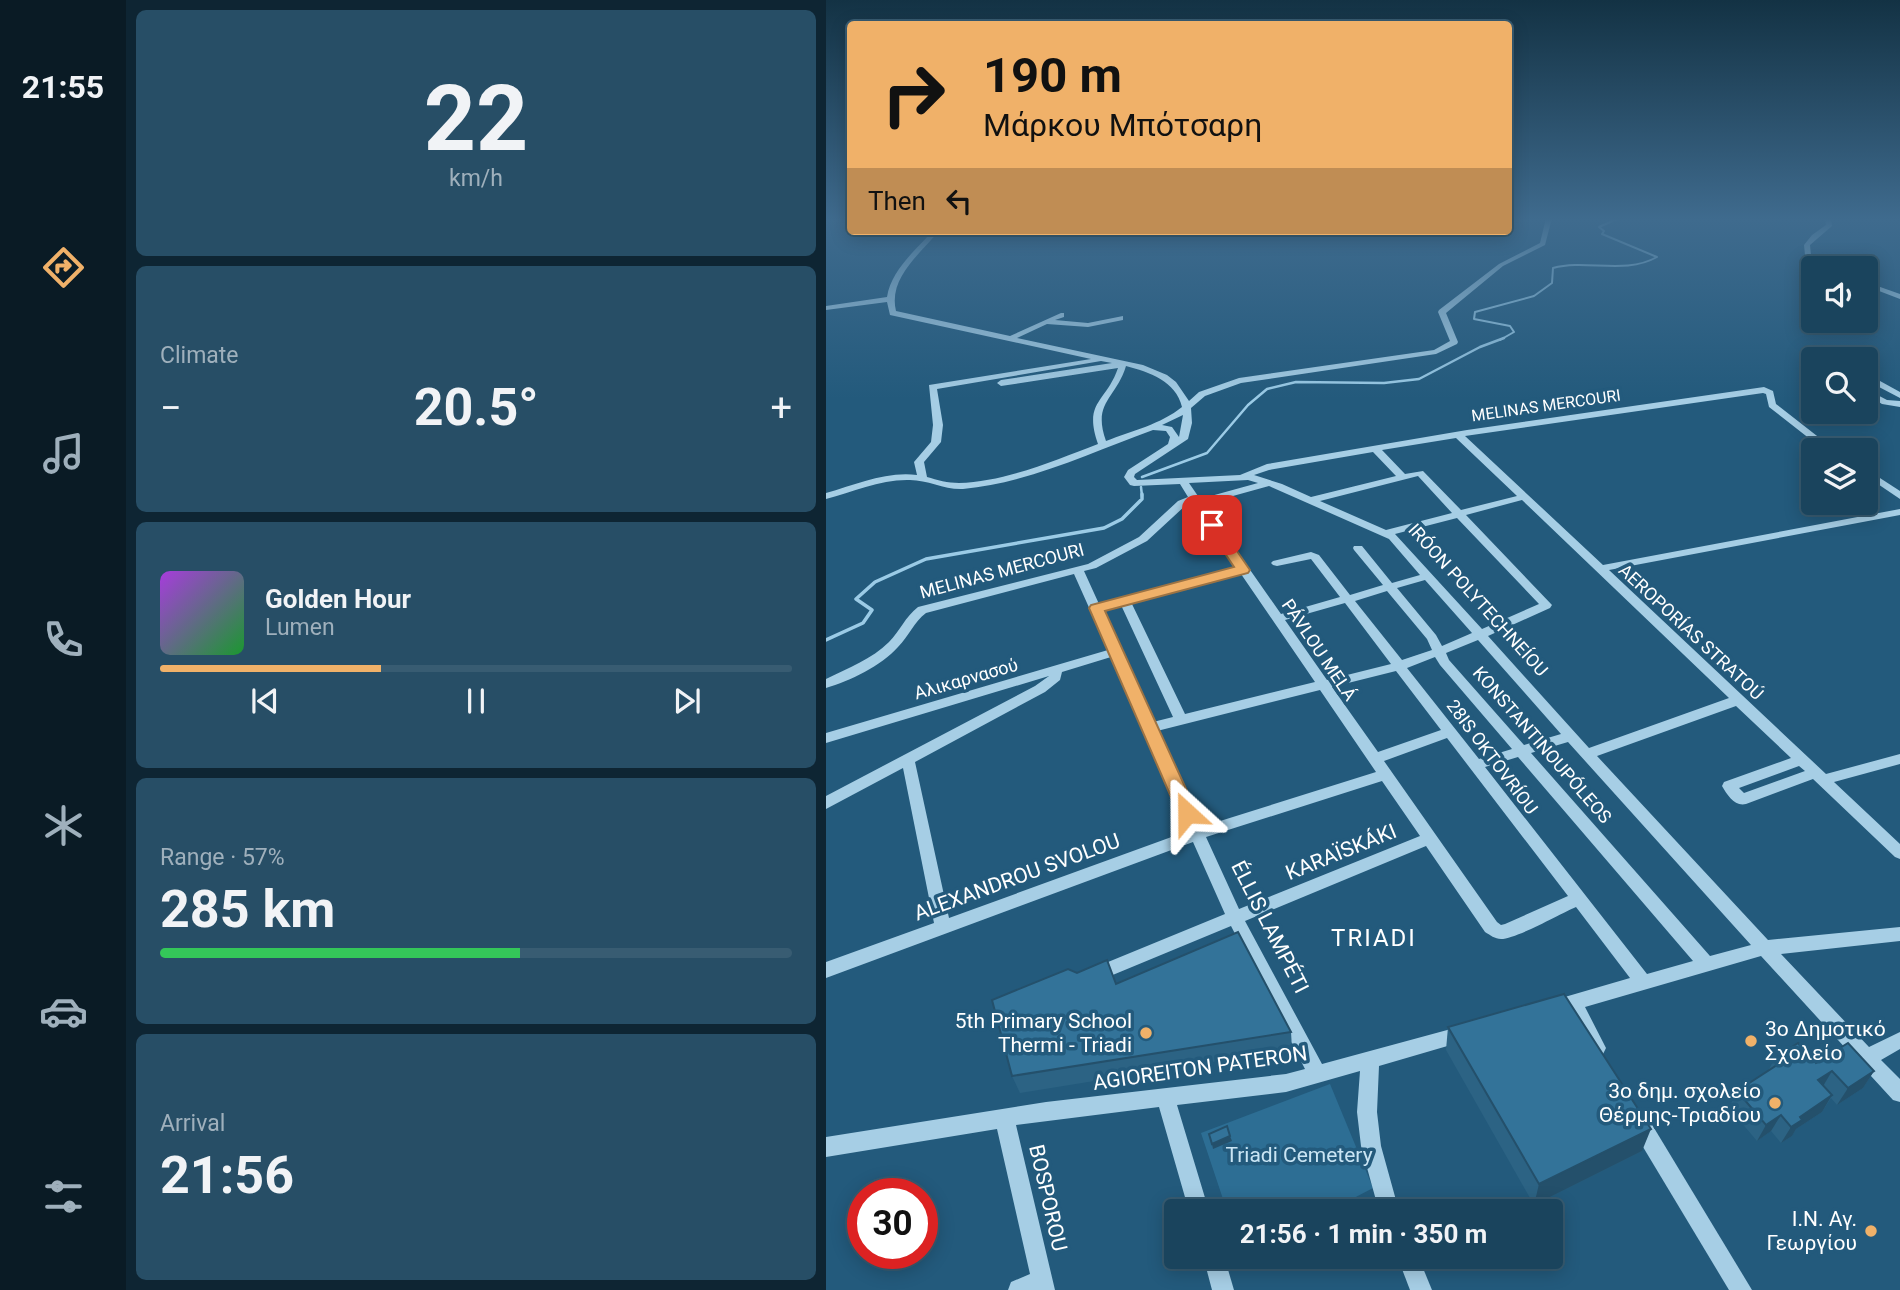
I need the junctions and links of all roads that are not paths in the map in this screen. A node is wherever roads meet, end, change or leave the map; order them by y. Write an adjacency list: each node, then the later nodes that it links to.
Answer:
1 (899, 278): 5 (street)
2 (1484, 278): 18 (street)
3 (1878, 289): 4 (street)
4 (1900, 297)
5 (891, 299): 6 (street); 10 (street)
6 (826, 308)
7 (1061, 315): 9 (street)
8 (1120, 318): 9 (street)
9 (1046, 322): 10 (street)
10 (1013, 337): 11 (street)
11 (1101, 359): 12 (street); 14 (street)
12 (1123, 363): 14 (street); 18 (street); 22 (street)
13 (1878, 386): 15 (street)
14 (931, 394): 27 (street)
15 (1900, 395)
16 (1878, 397): 17 (street)
17 (1900, 404)
18 (1186, 405): 19 (street); 23 (street)
19 (1152, 427): 22 (street); 23 (street)
20 (1460, 435): 21 (street, MELINAS MERCOURI); 24 (street, MELINAS MERCOURI); 33 (street, AEROPORÍAS STRATOÚ)
21 (1815, 438)
22 (1102, 444): 27 (street)
23 (1172, 447): 28 (street, IRÓON POLYTECHNEÍOU)
24 (1376, 449): 25 (street, MELINAS MERCOURI); 26 (street)
25 (1243, 476): 28 (street, IRÓON POLYTECHNEÍOU); 30 (street, IRÓON POLYTECHNEÍOU)
26 (1403, 477): 35 (street); 37 (street)
27 (922, 478): 31 (street)
28 (1182, 480): 34 (street, PÁVLOU MELÁ)
29 (1878, 480): 32 (street)
30 (1270, 483): 34 (street, MELINAS MERCOURI); 35 (street, IRÓON POLYTECHNEÍOU)
31 (826, 496)
32 (1900, 496)
33 (1522, 497): 37 (street); 41 (street, AEROPORÍAS STRATOÚ)
34 (1196, 500): 42 (street, MELINAS MERCOURI); 43 (street, PÁVLOU MELÁ)
35 (1310, 500): 38 (street, IRÓON POLYTECHNEÍOU)
36 (1900, 512): 41 (street)
37 (1460, 514): 38 (street); 50 (street)
38 (1387, 533): 44 (street, IRÓON POLYTECHNEÍOU)
39 (1358, 548): 45 (street, KONSTANTINOUPÓLEOS)
40 (1278, 563): 46 (street, 28IS OKTOVRÍOU)
41 (1599, 569): 58 (street, AEROPORÍAS STRATOÚ)
42 (1078, 570): 48 (street, ÉLLIS LAMPÉTI); 55 (street, MELINAS MERCOURI)
43 (1243, 570): 47 (street); 49 (street, PÁVLOU MELÁ)
44 (1429, 576): 45 (street); 50 (street, IRÓON POLYTECHNEÍOU)
45 (1390, 587): 46 (street); 52 (street, KONSTANTINOUPÓLEOS)
46 (1347, 599): 49 (street); 53 (street, 28IS OKTOVRÍOU)
47 (1125, 601): 48 (street); 60 (street)
48 (1096, 608): 51 (street, ÉLLIS LAMPÉTI)
49 (1277, 619): 56 (street, PÁVLOU MELÁ)
50 (1480, 633): 52 (street); 63 (street, IRÓON POLYTECHNEÍOU)
51 (1115, 652): 54 (street, Αλικαρνασού); 61 (street, ÉLLIS LAMPÉTI)
52 (1439, 652): 53 (street); 65 (street, KONSTANTINOUPÓLEOS)
53 (1399, 666): 56 (street); 62 (street, 28IS OKTOVRÍOU)
54 (1056, 671): 57 (street, Αλικαρνασού); 59 (street)
55 (826, 684)
56 (1323, 687): 60 (street); 67 (street, PÁVLOU MELÁ)
57 (977, 694): 59 (street); 64 (street, Αλικαρνασού)
58 (1738, 700): 66 (street); 70 (street, AEROPORÍAS STRATOÚ)
59 (987, 717): 69 (street)
60 (1181, 720): 61 (street)
61 (1149, 728): 75 (street, ÉLLIS LAMPÉTI)
62 (1449, 732): 67 (street); 71 (street, 28IS OKTOVRÍOU)
63 (1572, 736): 65 (street); 66 (street, IRÓON POLYTECHNEÍOU)
64 (826, 737)
65 (1522, 751): 71 (street); 83 (street, KONSTANTINOUPÓLEOS)
66 (1587, 754): 82 (street, IRÓON POLYTECHNEÍOU)
67 (1373, 759): 72 (street, PÁVLOU MELÁ)
68 (1900, 759): 73 (street)
69 (908, 760): 74 (street); 80 (street)
70 (1801, 760): 73 (street, AEROPORÍAS STRATOÚ); 73 (street)
71 (1475, 765): 78 (street, 28IS OKTOVRÍOU)
72 (1383, 775): 75 (street, ALEXANDROU SVOLOU); 76 (street, PÁVLOU MELÁ)
73 (1818, 777): 77 (street, AEROPORÍAS STRATOÚ)
74 (826, 803)
75 (1197, 834): 79 (street, ÉLLIS LAMPÉTI); 80 (street, ALEXANDROU SVOLOU)
76 (1427, 839): 78 (street); 79 (street, KARAÏSKÁKI)
77 (1900, 853)
78 (1578, 899): 86 (street, 28IS OKTOVRÍOU)
79 (1235, 918): 85 (street, KARAÏSKÁKI); 94 (street, ÉLLIS LAMPÉTI)
80 (943, 927): 84 (street, ALEXANDROU SVOLOU)
81 (1900, 934): 82 (street)
82 (1765, 948): 83 (street); 91 (street, IRÓON POLYTECHNEÍOU)
83 (1705, 963): 86 (street)
84 (826, 970)
85 (1083, 980)
86 (1643, 982): 87 (street)
87 (1573, 1002): 88 (street); 93 (street)
88 (1535, 1013)
89 (1485, 1027): 92 (street, AGIOREITON PATERON)
90 (1900, 1040): 91 (street)
91 (1866, 1058): 95 (street, IRÓON POLYTECHNEÍOU)
92 (1370, 1059): 94 (street, AGIOREITON PATERON); 101 (street)
93 (1606, 1065)
94 (1318, 1075): 96 (street, AGIOREITON PATERON)
95 (1900, 1093)
96 (1165, 1096): 98 (street, AGIOREITON PATERON); 100 (street)
97 (1629, 1104): 108 (street)
98 (1004, 1117): 99 (street, AGIOREITON PATERON); 104 (street, BOSPOROU)
99 (826, 1147)
100 (1195, 1199)
101 (1386, 1199)
102 (1217, 1269): 106 (street)
103 (1412, 1269): 107 (street)
104 (1043, 1285): 105 (street)
105 (1019, 1290)
106 (1223, 1290)
107 (1421, 1290)
108 (1741, 1290)

